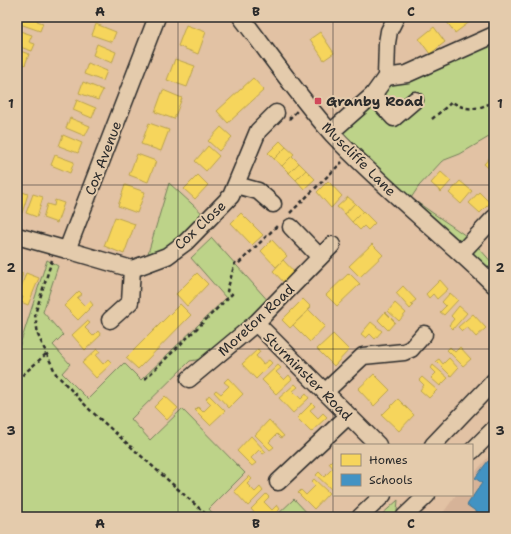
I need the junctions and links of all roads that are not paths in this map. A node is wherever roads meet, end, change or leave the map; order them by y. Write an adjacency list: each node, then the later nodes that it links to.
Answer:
1 (157, 17): 16 (street, Cox Avenue)
2 (241, 17): 9 (street, Muscliffe Lane)
3 (396, 17): 5 (street)
4 (494, 35): 5 (street)
5 (386, 76): 6 (street)
6 (373, 95): 7 (street); 9 (street)
7 (415, 100)
8 (276, 113): 10 (street, Cox Close)
9 (331, 132): 17 (street, Muscliffe Lane)
10 (236, 185): 11 (street, Cox Close); 19 (street, Cox Close)
11 (273, 204)
12 (494, 218): 17 (street)
13 (286, 222): 18 (street)
14 (17, 236): 16 (street)
15 (332, 245): 18 (street, Moreton Road)
16 (62, 248): 19 (street)
17 (461, 253): 20 (street, Muscliffe Lane)
18 (320, 257): 22 (street, Moreton Road)
19 (132, 269): 21 (street)
20 (494, 285)
21 (110, 320)
22 (256, 323): 24 (street, Moreton Road); 26 (street, Sturminster Road)
23 (424, 334): 26 (street)
24 (189, 379)
25 (494, 381): 29 (street)
26 (325, 392): 27 (street, Sturminster Road)
27 (348, 416): 30 (street, Sturminster Road); 32 (street)
28 (494, 429): 31 (street)
29 (441, 442)
30 (377, 444)
31 (473, 450)
32 (278, 482)
33 (382, 496): 35 (street)
34 (426, 496): 36 (street)
35 (360, 517)
36 (404, 517)

